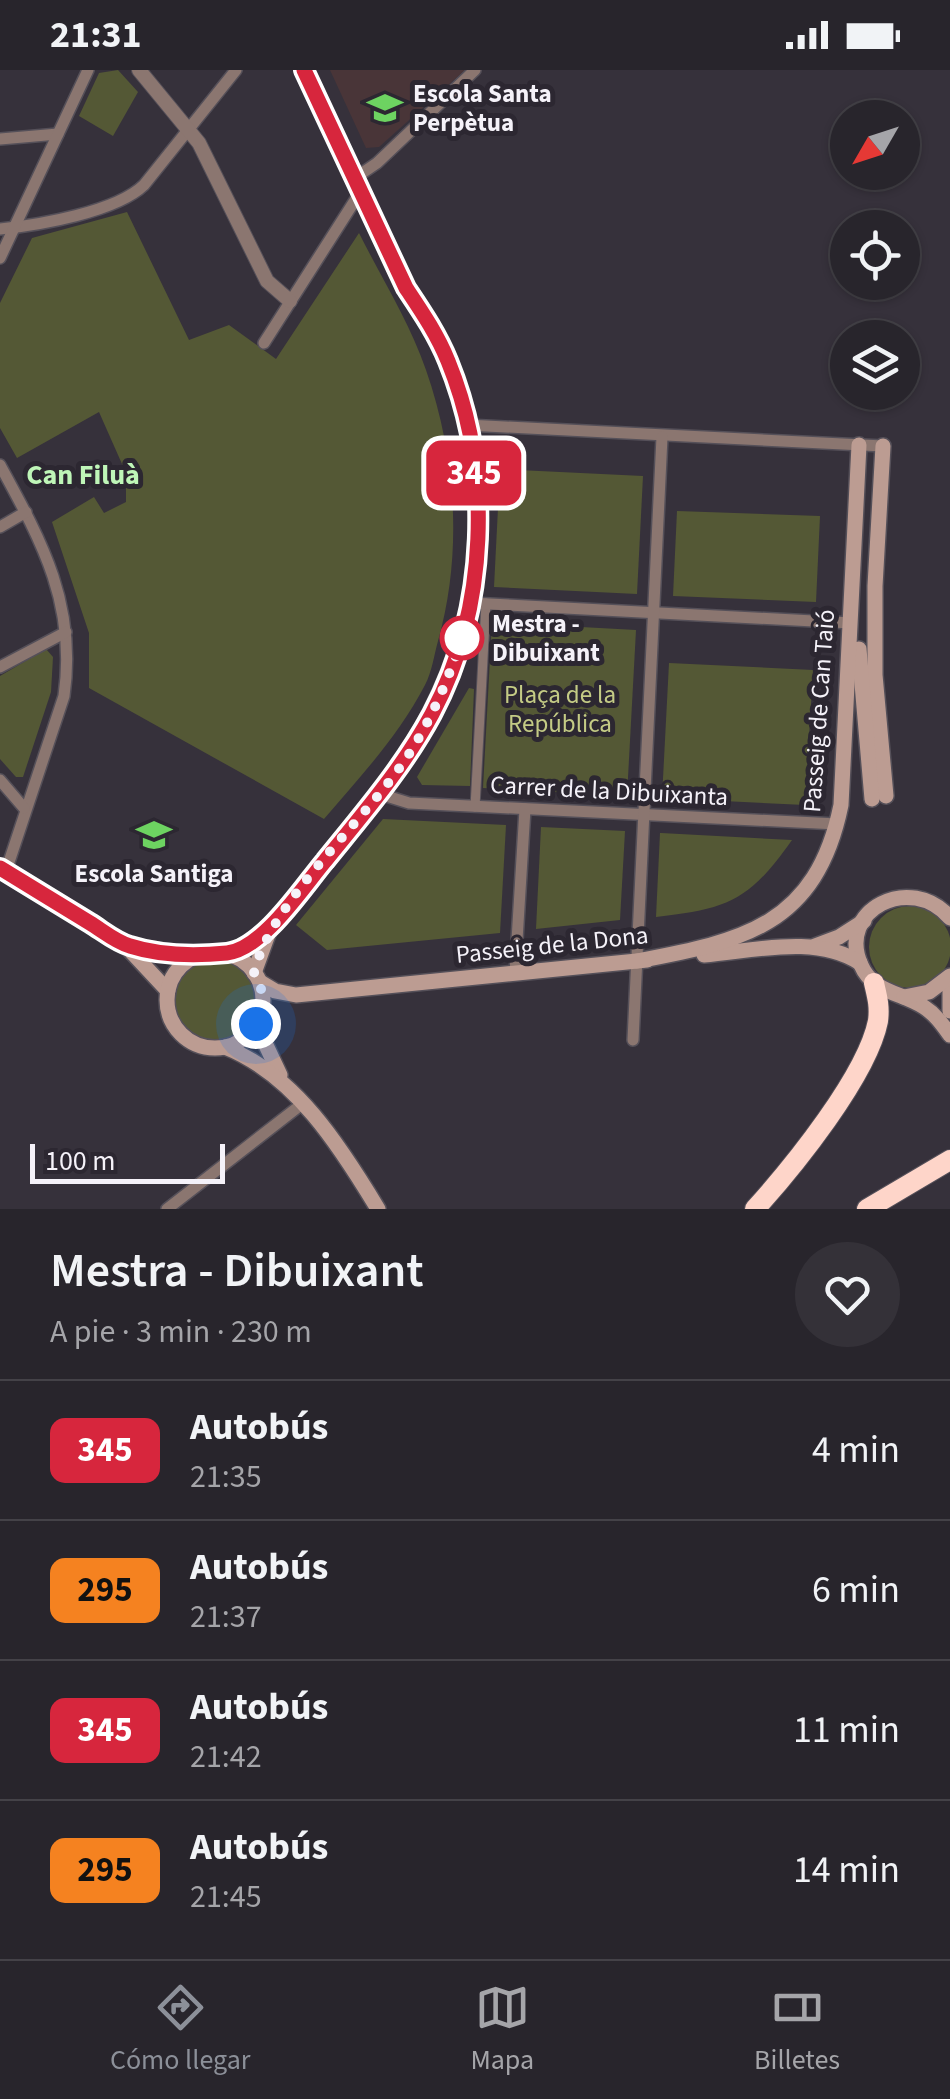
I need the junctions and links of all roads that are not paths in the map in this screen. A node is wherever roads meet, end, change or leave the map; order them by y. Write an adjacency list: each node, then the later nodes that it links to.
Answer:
1 (88, 70): 7 (street)
2 (139, 70): 6 (street)
3 (236, 70): 6 (street)
4 (304, 70): 9 (main road)
5 (474, 70): 9 (street)
6 (188, 128): 10 (street); 13 (street)
7 (58, 134): 8 (street); 10 (street)
8 (0, 139)
9 (358, 184): 13 (street); 15 (main road)
10 (14, 227): 11 (street); 12 (street)
11 (0, 229)
12 (0, 258)
13 (290, 302): 14 (street)
14 (264, 343)
15 (467, 424): 16 (street); 22 (main road)
16 (662, 437): 18 (street); 23 (street)
17 (883, 446): 18 (street); 18 (main road, Passeig de Can Taió)
18 (859, 453): 24 (main road, Passeig de Can Taió)
19 (0, 465): 20 (street)
20 (26, 512): 21 (street); 25 (street)
21 (0, 527)
22 (478, 603): 23 (street); 28 (main road); 29 (street)
23 (654, 612): 24 (street); 32 (street)
24 (851, 622): 33 (main road, Passeig de Can Taió)
25 (66, 632): 26 (street); 30 (street)
26 (2, 663)
27 (0, 780): 30 (street)
28 (380, 794): 29 (street, Carrer de la Dibuixanta); 37 (main road)
29 (476, 807): 31 (street, Carrer de la Dibuixanta)
30 (24, 808): 34 (street)
31 (524, 808): 32 (street, Carrer de la Dibuixanta); 44 (street)
32 (644, 815): 33 (street, Carrer de la Dibuixanta); 42 (street)
33 (837, 824): 42 (main road, Passeig de Can Taió)
34 (3, 869): 38 (main road)
35 (950, 918): 36 (main road, Passeig de la Dona)
36 (864, 920): 39 (main road, Passeig de la Dona); 43 (main road)
37 (272, 925): 40 (main road); 46 (main road)
38 (126, 946): 41 (main road); 48 (main road)
39 (814, 946): 42 (main road, Passeig de la Dona); 43 (main road, Passeig de la Dona)
40 (228, 953): 41 (main road); 46 (main road)
41 (195, 956): 48 (main road)
42 (636, 961): 44 (main road, Passeig de la Dona); 54 (street)
43 (860, 963): 47 (main road)
44 (515, 973): 49 (main road, Passeig de la Dona)
45 (950, 977): 50 (main road); 51 (main road)
46 (257, 978): 49 (main road, Passeig de la Dona); 52 (main road)
47 (874, 983): 50 (main road); 63 (highway)
48 (168, 991): 55 (main road)
49 (296, 995): 52 (main road, Passeig de la Dona)
50 (904, 997): 53 (main road)
51 (950, 1011)
52 (259, 1018): 55 (main road); 56 (main road)
53 (950, 1035)
54 (633, 1040)
55 (226, 1047): 56 (main road)
56 (282, 1079): 57 (main road)
57 (302, 1104): 59 (main road); 60 (street)
58 (950, 1160): 64 (highway)
59 (360, 1178): 61 (main road); 62 (main road)
60 (167, 1209)
61 (364, 1209)
62 (378, 1209)
63 (756, 1209)
64 (867, 1209)

